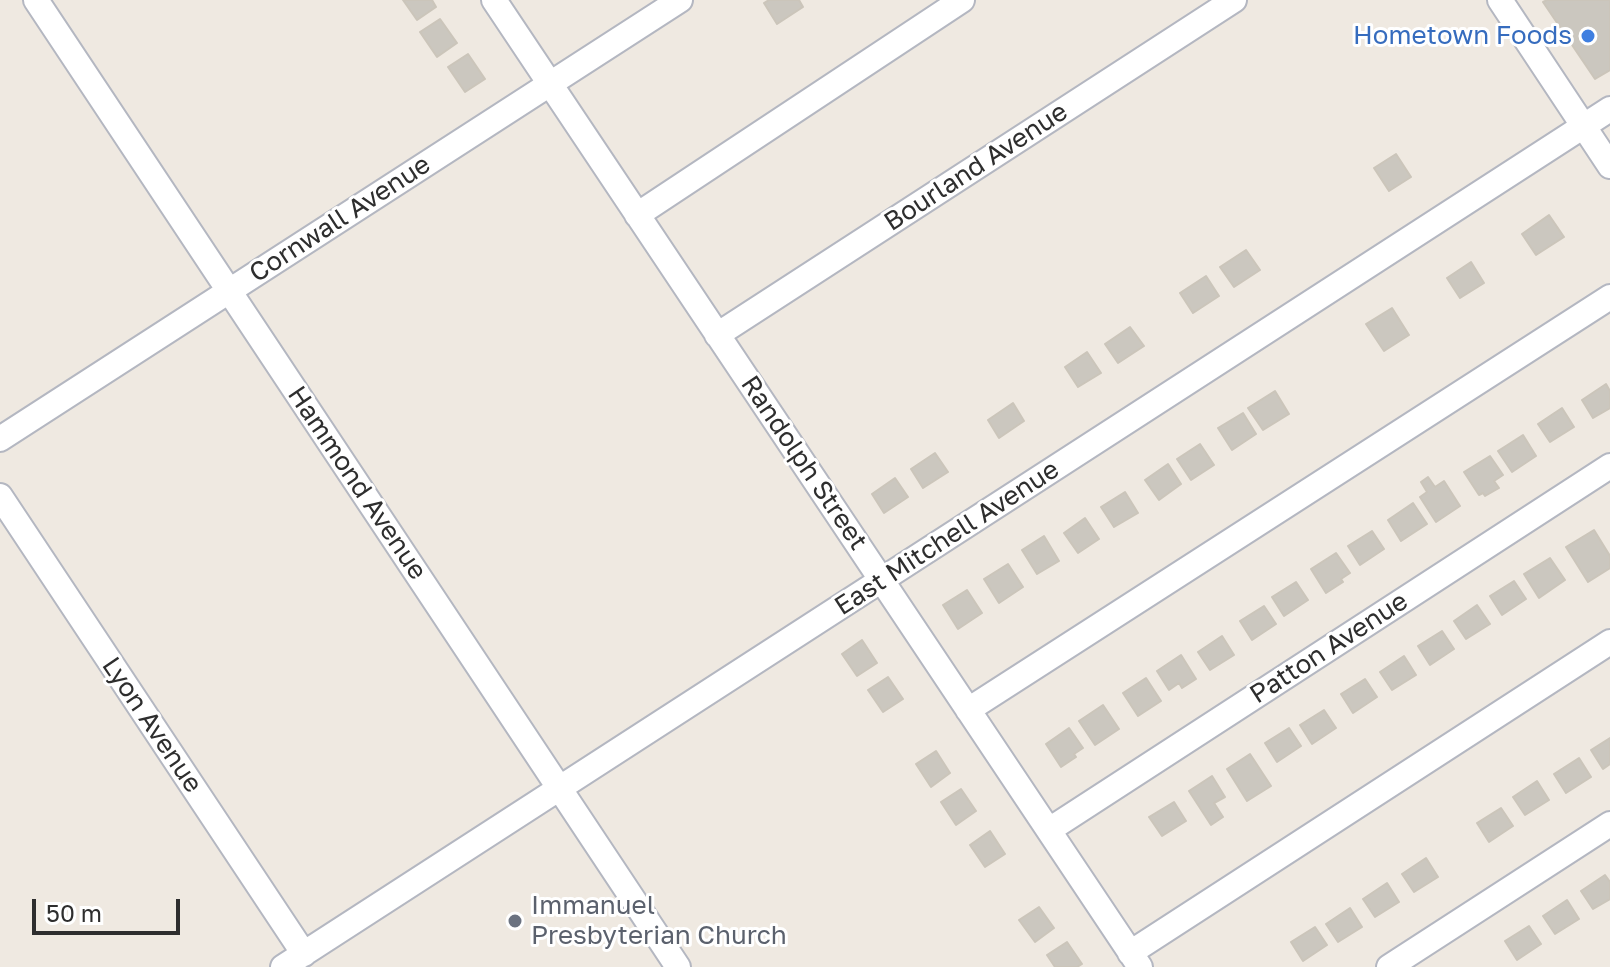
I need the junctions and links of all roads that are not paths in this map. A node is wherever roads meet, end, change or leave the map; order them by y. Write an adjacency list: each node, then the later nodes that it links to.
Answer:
1 (36, 0): 12 (street, Hammond Avenue)
2 (494, 0): 7 (street, Randolph Street)
3 (680, 0): 7 (street, Cornwall Avenue)
4 (962, 0): 11 (street)
5 (1234, 0): 14 (street, Bourland Avenue)
6 (1500, 0): 9 (street)
7 (550, 84): 11 (street, Randolph Street); 12 (street, Cornwall Avenue)
8 (1610, 109): 9 (street, East Mitchell Avenue)
9 (1584, 126): 10 (street); 18 (street, East Mitchell Avenue)
10 (1610, 166)
11 (637, 215): 14 (street, Randolph Street)
12 (229, 291): 15 (street, Cornwall Avenue); 21 (street, Hammond Avenue)
13 (1610, 297): 20 (street)
14 (717, 335): 18 (street, Randolph Street)
15 (0, 439)
16 (1610, 466): 23 (street, Patton Avenue)
17 (0, 496): 24 (street, Lyon Avenue)
18 (882, 580): 20 (street, Randolph Street); 21 (street, East Mitchell Avenue)
19 (1610, 642): 25 (street)
20 (968, 710): 23 (street, Randolph Street)
21 (560, 788): 24 (street, East Mitchell Avenue); 26 (street, Hammond Avenue)
22 (1610, 824): 27 (street)
23 (1049, 830): 25 (street, Randolph Street)
24 (294, 960)
25 (1135, 960)
26 (678, 967)
27 (1389, 967)

